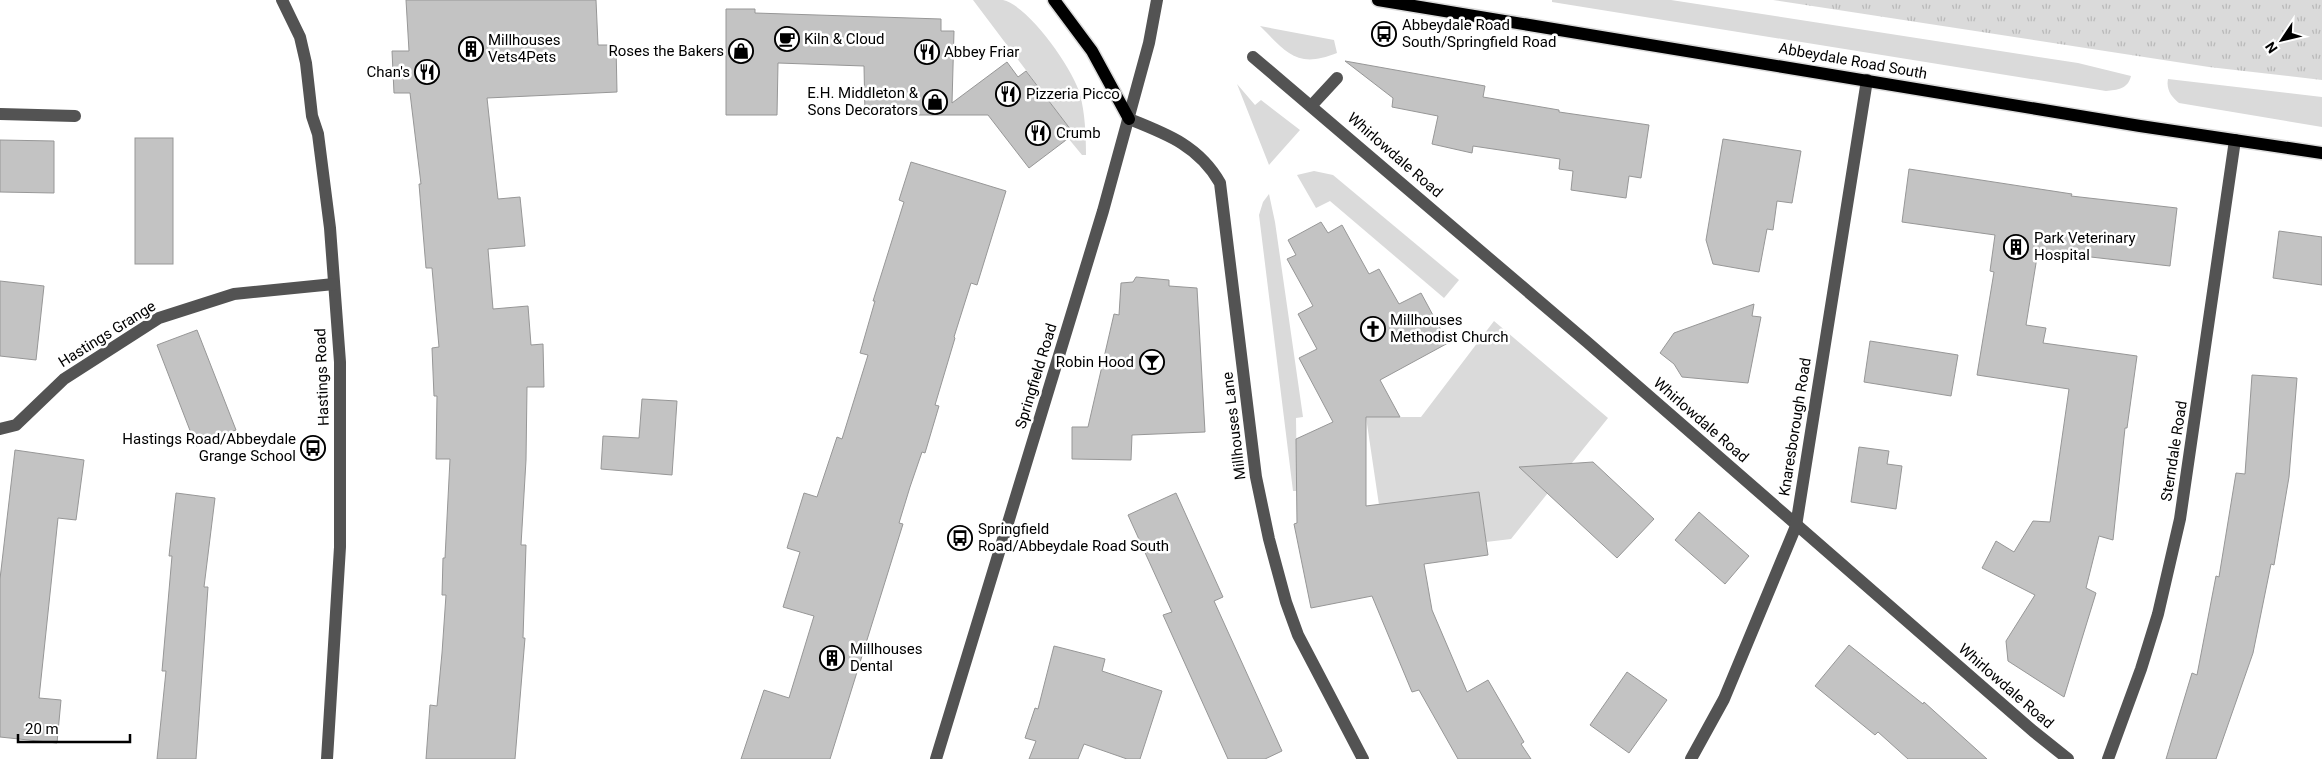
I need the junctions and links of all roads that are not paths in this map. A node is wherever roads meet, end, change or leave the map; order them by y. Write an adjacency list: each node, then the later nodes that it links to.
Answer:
1 (282, 0): 14 (street, Hastings Road)
2 (1054, 0): 11 (main road)
3 (1157, 0): 11 (street, Springfield Road)
4 (1378, 0): 7 (main road, Abbeydale Road South)
5 (1253, 57): 8 (street, Whirlowdale Road)
6 (1337, 78): 8 (street)
7 (1867, 80): 12 (main road, Abbeydale Road South); 16 (street, Knaresborough Road)
8 (1312, 105): 16 (street, Whirlowdale Road)
9 (0, 114): 10 (street)
10 (75, 116)
11 (1129, 119): 18 (street, Springfield Road); 19 (street, Millhouses Lane)
12 (2235, 140): 13 (main road, Abbeydale Road South); 22 (street, Sterndale Road)
13 (2322, 153)
14 (334, 284): 15 (street, Hastings Grange); 17 (street, Hastings Road)
15 (0, 429)
16 (1796, 526): 20 (street, Knaresborough Road); 21 (street, Whirlowdale Road)
17 (327, 759)
18 (936, 759)
19 (1363, 759)
20 (1691, 759)
21 (2068, 759)
22 (2108, 759)

